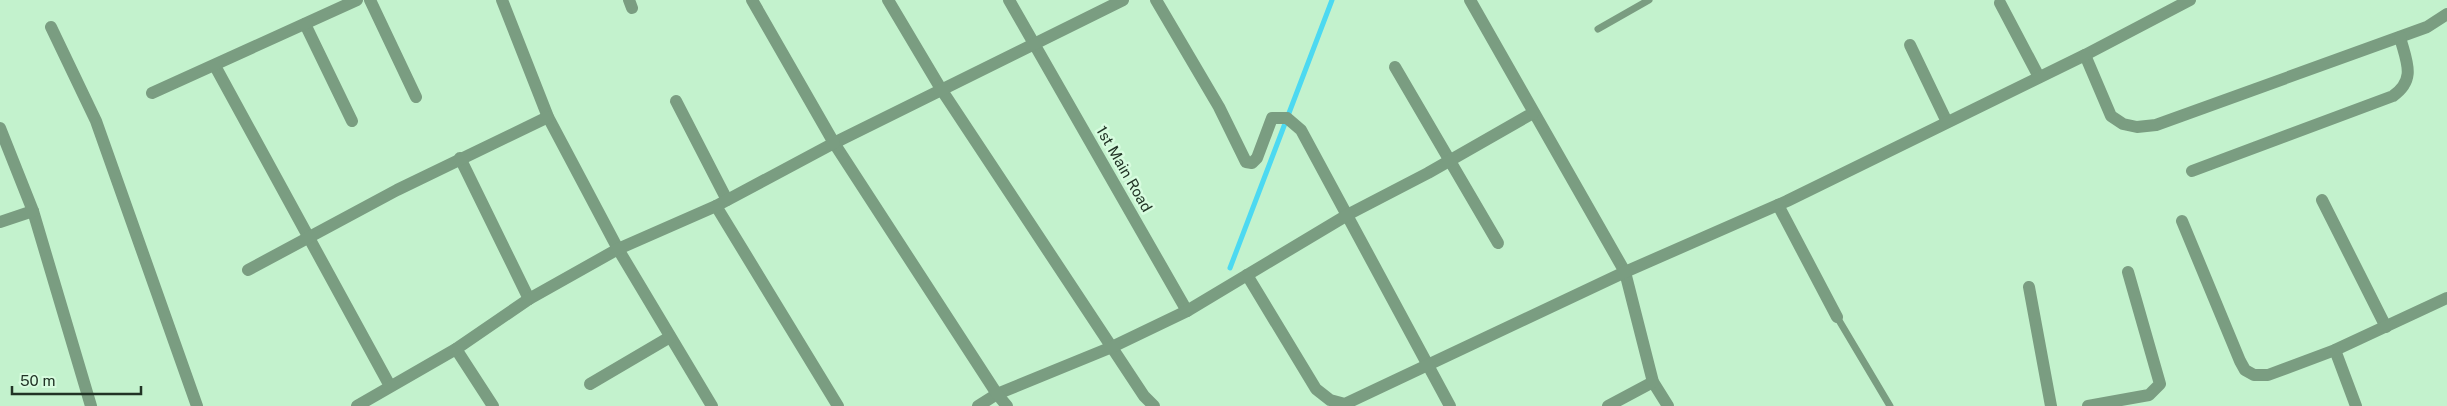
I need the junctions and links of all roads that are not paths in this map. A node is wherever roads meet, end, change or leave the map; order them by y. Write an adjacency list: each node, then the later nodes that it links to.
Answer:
1 (357, 0): 14 (street)
2 (370, 0): 26 (street)
3 (502, 0): 29 (street)
4 (752, 0): 33 (street)
5 (888, 0): 24 (street)
6 (1009, 0): 18 (street, 1st Main Road)
7 (1123, 0): 18 (street)
8 (1156, 0): 41 (street)
9 (1470, 0): 28 (street)
10 (1649, 0): 16 (lane)
11 (2190, 0): 20 (street)
12 (2000, 3): 23 (street)
13 (2447, 14): 17 (street)
14 (305, 24): 21 (street); 30 (street)
15 (51, 27): 68 (street)
16 (1598, 29)
17 (2400, 37): 20 (street); 36 (street)
18 (1033, 42): 24 (street); 54 (street, 1st Main Road)
19 (1910, 45): 31 (street)
20 (2085, 54): 23 (street)
21 (215, 66): 25 (street); 44 (street)
22 (1395, 67): 35 (street)
23 (2039, 77): 31 (street)
24 (941, 89): 33 (street); 58 (street)
25 (152, 93)
26 (416, 97)
27 (676, 101): 38 (street)
28 (1532, 113): 35 (street); 48 (street)
29 (548, 117): 34 (street); 46 (street)
30 (352, 121)
31 (1948, 122): 39 (street)
32 (0, 128): 40 (street)
33 (834, 143): 38 (street); 65 (street)
34 (460, 158): 44 (street); 53 (street)
35 (1449, 160): 41 (street); 45 (street)
36 (2192, 171)
37 (2322, 200): 56 (street)
38 (721, 204): 46 (street); 72 (street)
39 (1778, 205): 48 (street); 55 (street)
40 (33, 210): 43 (street); 67 (street)
41 (1348, 214): 50 (street); 61 (street)
42 (2182, 221): 60 (street)
43 (0, 222)
44 (308, 237): 47 (street); 64 (street)
45 (1498, 243)
46 (618, 249): 53 (street); 57 (street)
47 (248, 270)
48 (1625, 272): 61 (street); 62 (street)
49 (2128, 272): 66 (street)
50 (1247, 275): 54 (street); 61 (street)
51 (2029, 287): 80 (street)
52 (2447, 298): 56 (street)
53 (528, 300): 59 (street)
54 (1187, 311): 58 (street)
55 (1837, 317): 79 (lane)
56 (2386, 327): 60 (street)
57 (670, 337): 63 (street); 71 (street)
58 (1112, 347): 65 (street); 75 (street)
59 (456, 349): 64 (street); 70 (street)
60 (2335, 350): 82 (street)
61 (1428, 366): 76 (street)
62 (1653, 382): 77 (street); 78 (street)
63 (590, 384)
64 (390, 386): 69 (street)
65 (997, 394): 73 (street); 74 (street)
66 (2117, 404): 81 (street)
67 (90, 406)
68 (197, 406)
69 (357, 406)
70 (493, 406)
71 (712, 406)
72 (838, 406)
73 (978, 406)
74 (1007, 406)
75 (1154, 406)
76 (1450, 406)
77 (1608, 406)
78 (1668, 406)
79 (1890, 406)
80 (2051, 406)
81 (2088, 406)
82 (2356, 406)

